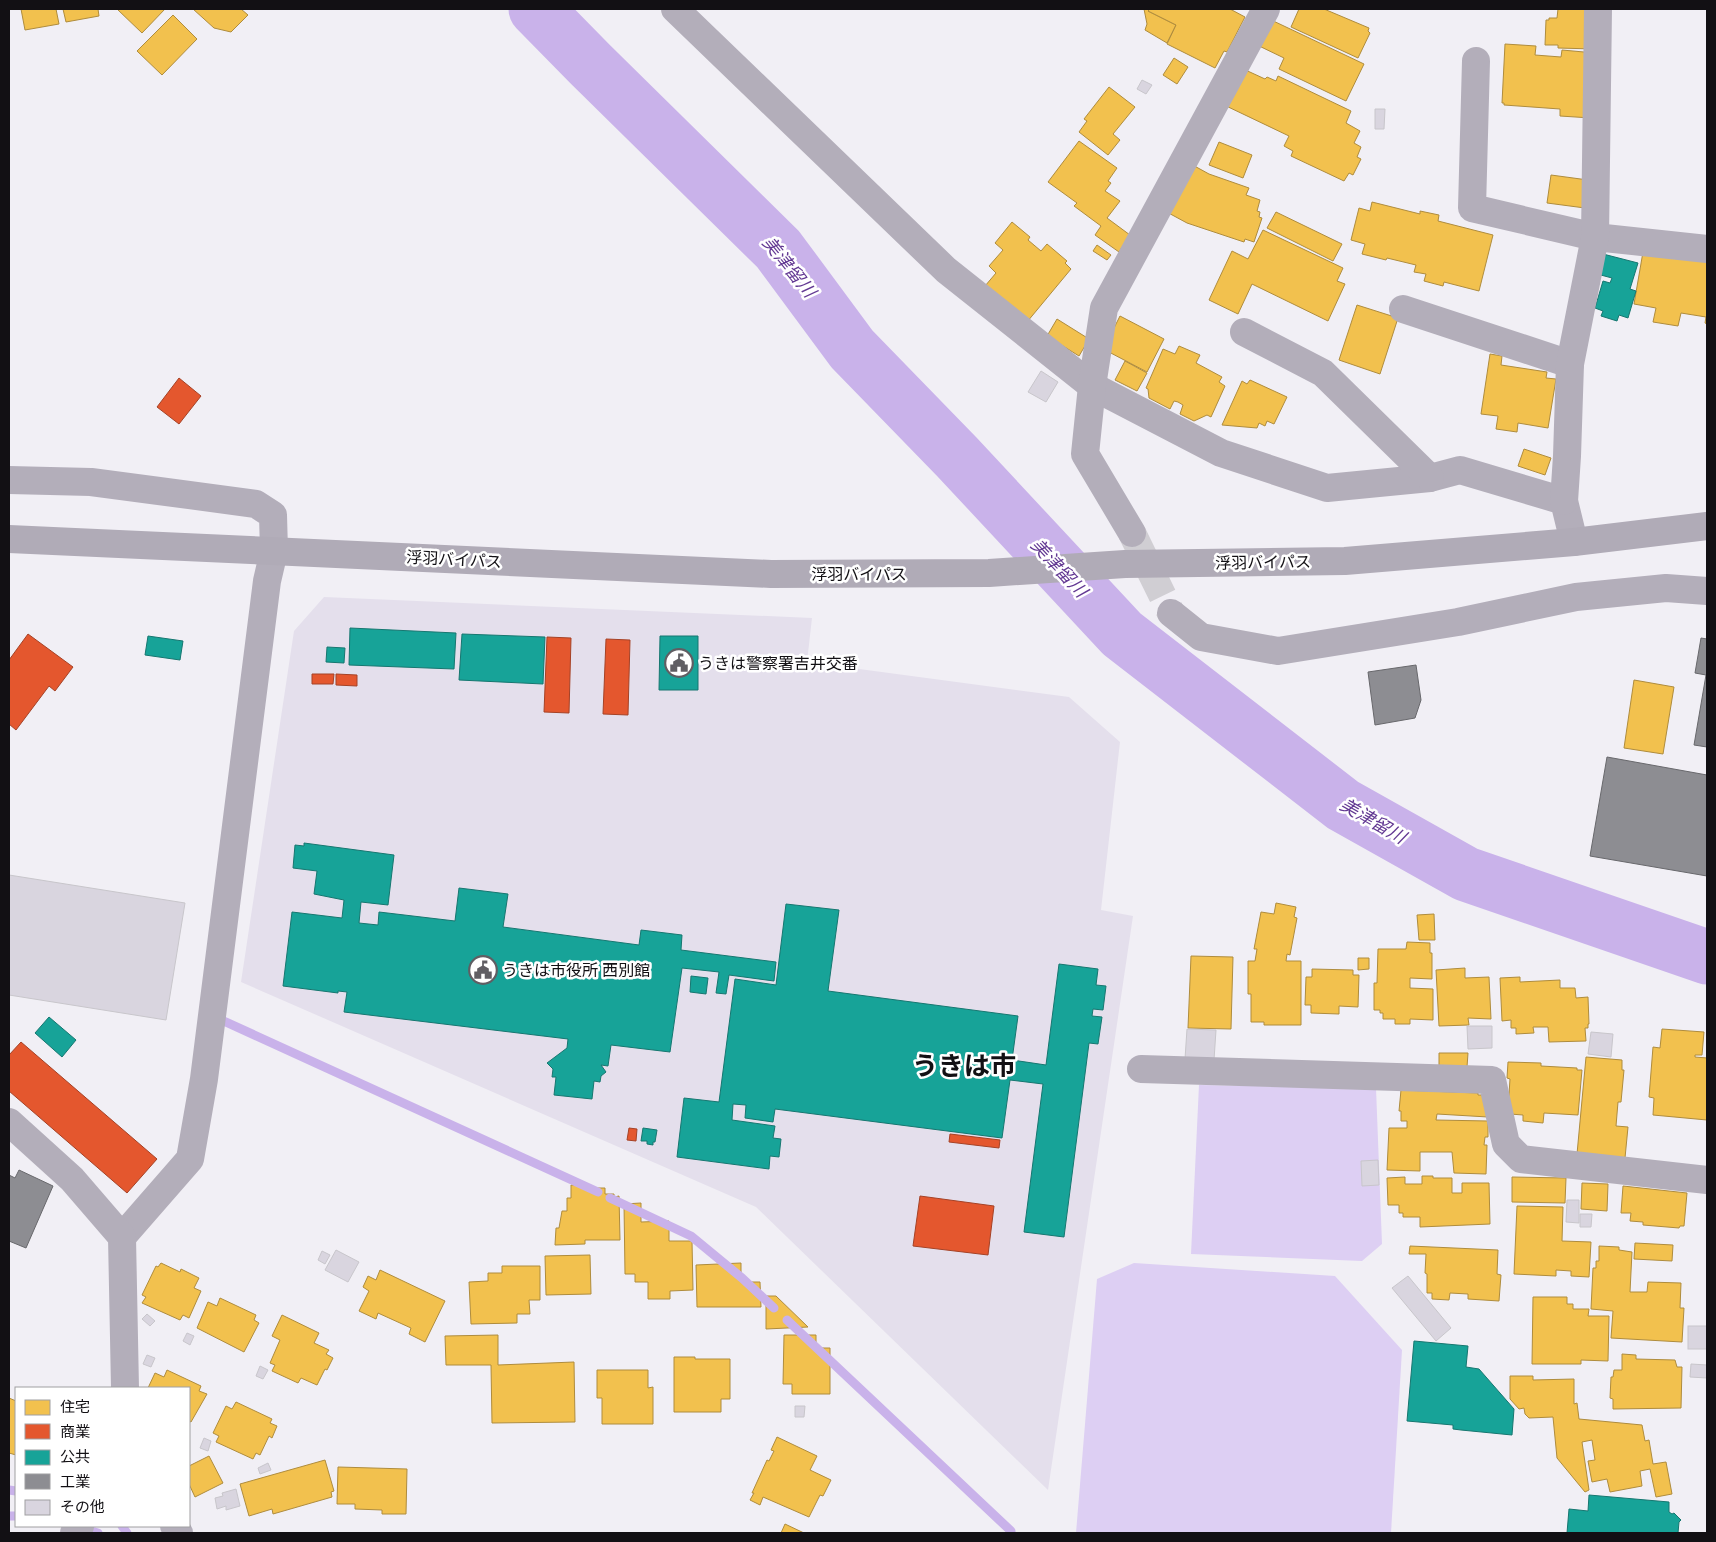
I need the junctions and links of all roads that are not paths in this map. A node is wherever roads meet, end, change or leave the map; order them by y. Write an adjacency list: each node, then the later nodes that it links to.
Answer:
1 (675, 9): 10 (street)
2 (1266, 9): 10 (street)
3 (1598, 9): 5 (street)
4 (1476, 61): 5 (street)
5 (1595, 237): 6 (street); 9 (street)
6 (1707, 249)
7 (1403, 309): 9 (street)
8 (1244, 332): 11 (street)
9 (1570, 364): 13 (street)
10 (1092, 386): 11 (street); 15 (street)
11 (1430, 478): 13 (street)
12 (9, 480): 18 (street)
13 (1564, 501): 17 (street)
14 (1707, 526): 17 (highway, 浮羽バイパス)
15 (1132, 533)
16 (9, 538): 18 (highway, 浮羽バイパス)
17 (1574, 542): 18 (highway, 浮羽バイパス)
18 (274, 551): 24 (street)
19 (1707, 591): 20 (street)
20 (1171, 613)
21 (1141, 1069): 23 (street)
22 (9, 1122): 24 (street)
23 (1707, 1180)
24 (122, 1237): 25 (street)
25 (125, 1387)

